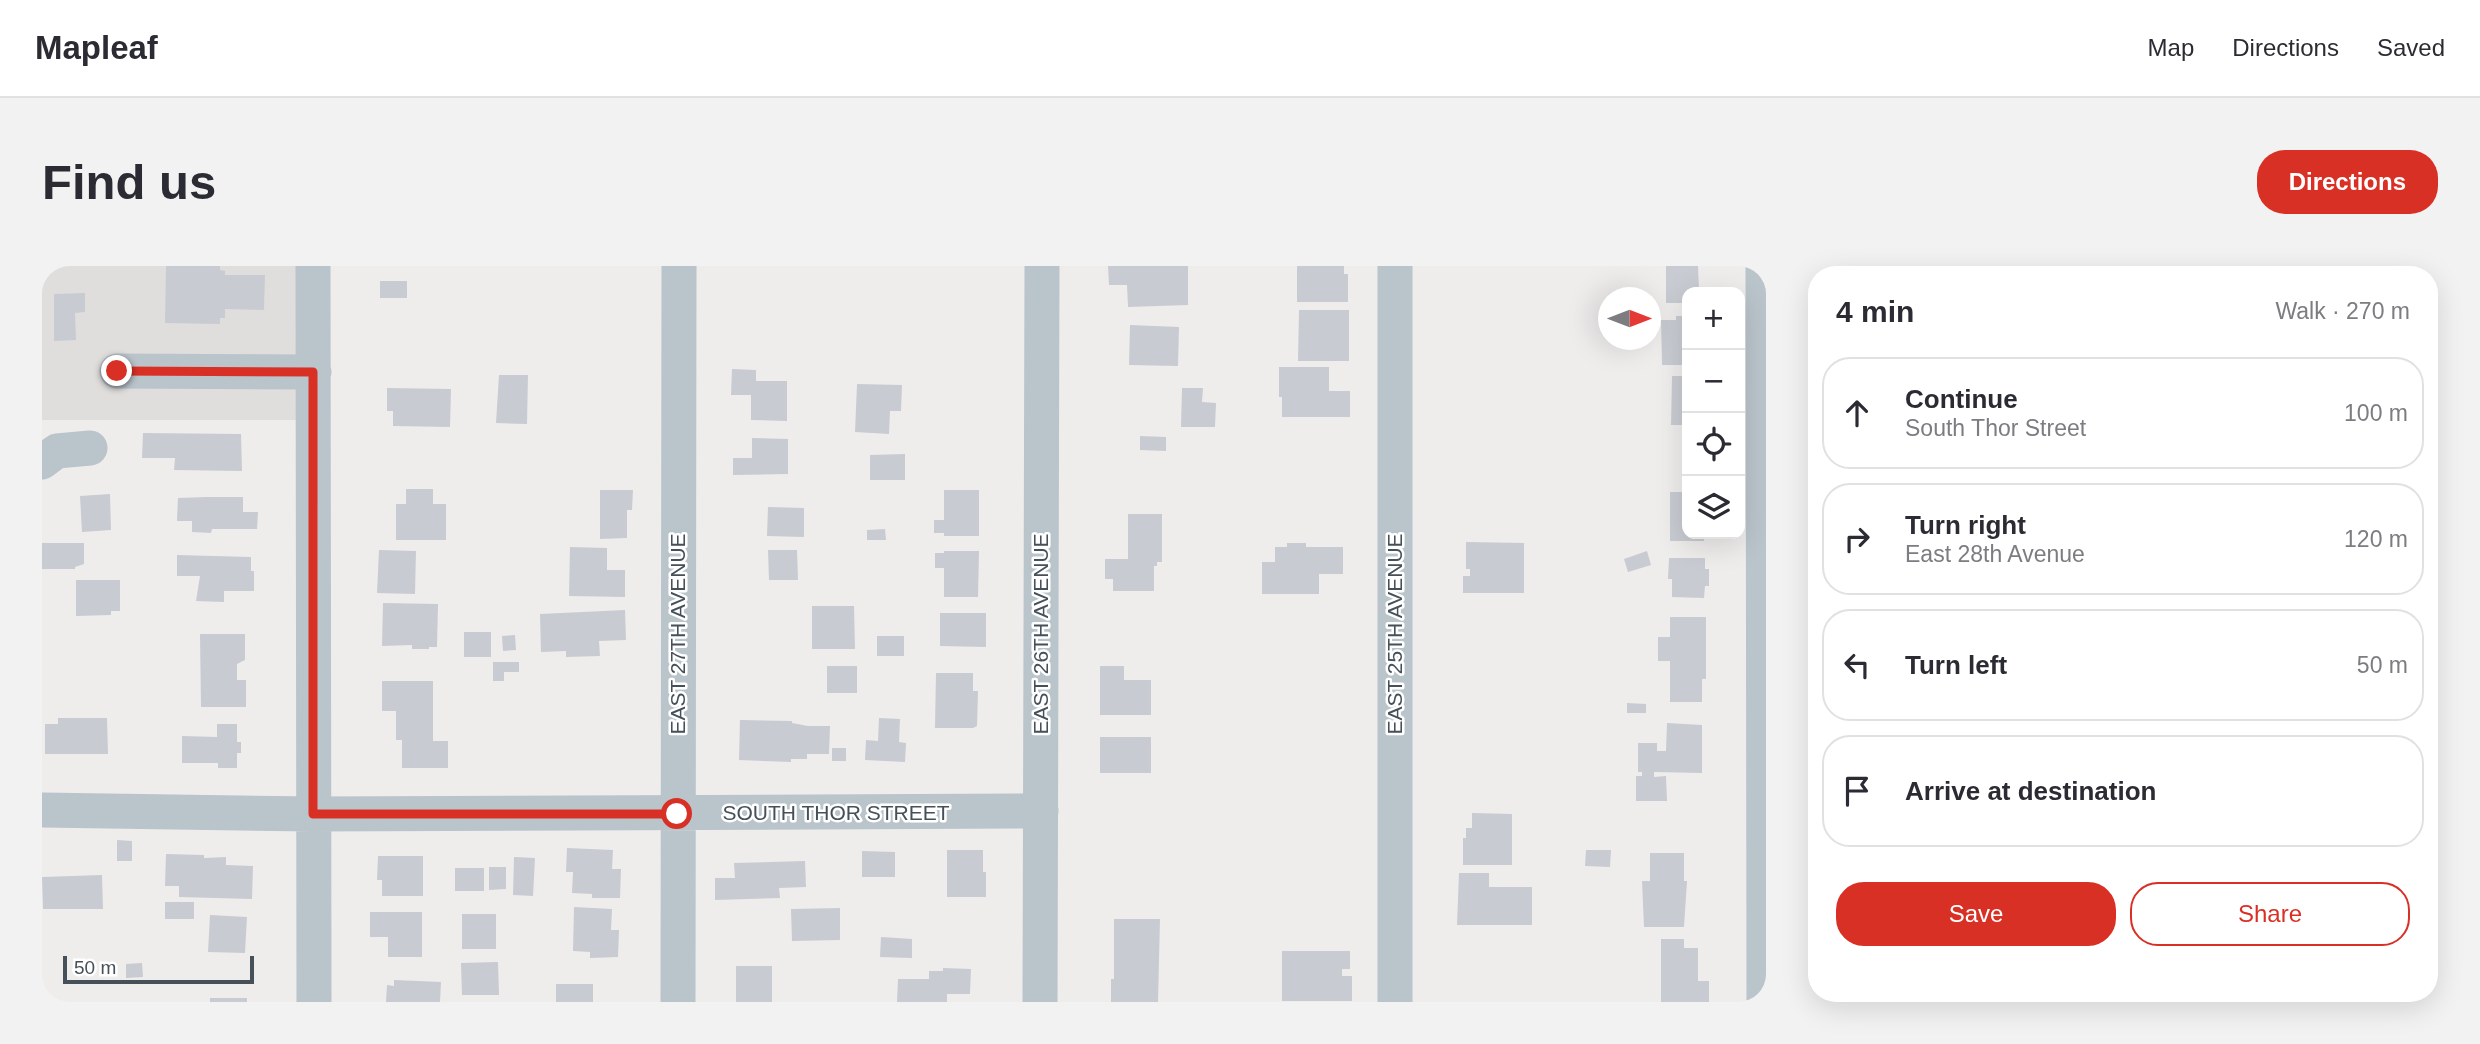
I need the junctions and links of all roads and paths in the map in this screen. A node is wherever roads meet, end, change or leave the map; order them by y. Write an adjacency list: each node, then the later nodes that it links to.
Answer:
1 (313, 266): 7 (street)
2 (679, 266): 13 (street, EAST 27TH AVENUE)
3 (1042, 266): 11 (street, EAST 26TH AVENUE)
4 (1395, 266): 18 (street, EAST 25TH AVENUE)
5 (1763, 266): 14 (street)
6 (117, 371): 7 (street)
7 (313, 372): 12 (street)
8 (90, 448): 9 (street)
9 (42, 462)
10 (42, 810): 12 (street, SOUTH THOR STREET)
11 (1041, 811): 13 (street, SOUTH THOR STREET); 17 (street, EAST 26TH AVENUE)
12 (313, 814): 13 (street, SOUTH THOR STREET); 15 (street)
13 (677, 814): 16 (street, EAST 27TH AVENUE)
14 (1766, 814): 19 (street)
15 (314, 1002)
16 (678, 1002)
17 (1040, 1002)
18 (1395, 1002)
19 (1763, 1002)

